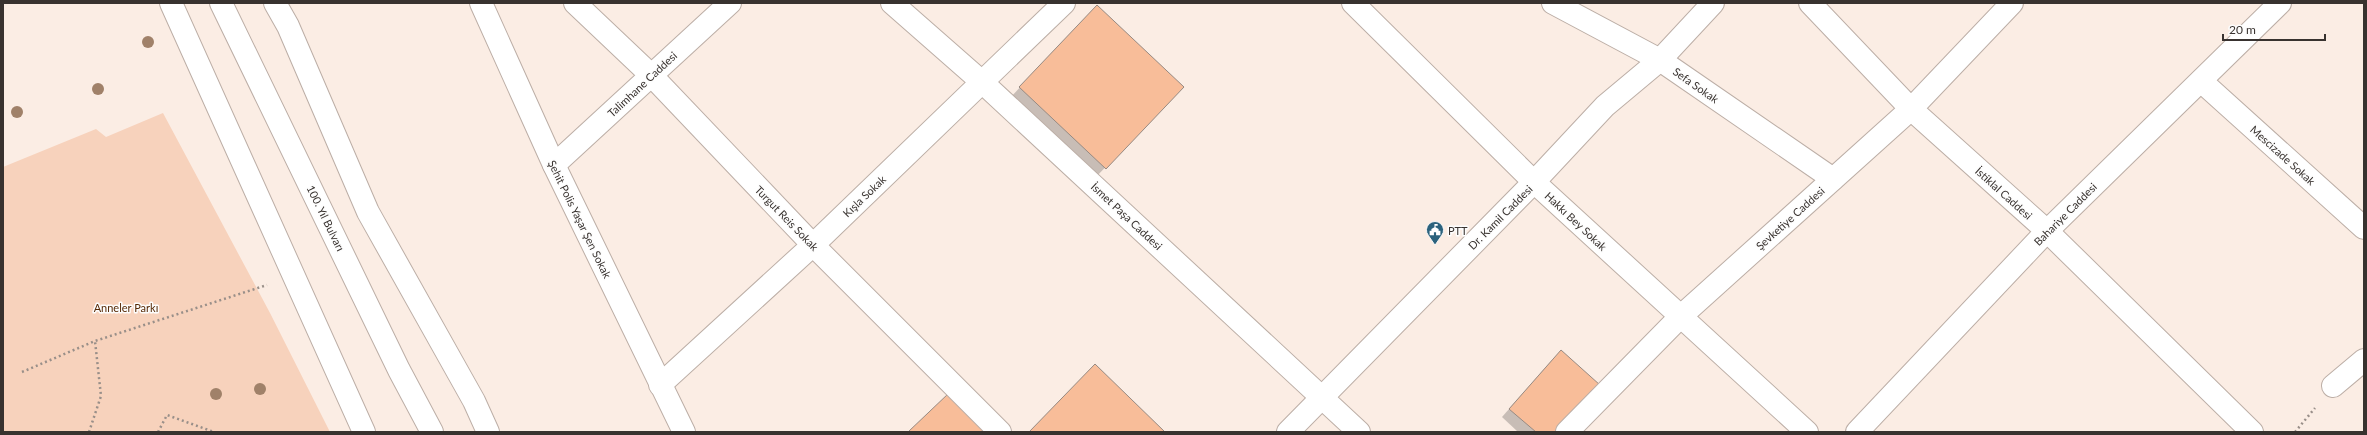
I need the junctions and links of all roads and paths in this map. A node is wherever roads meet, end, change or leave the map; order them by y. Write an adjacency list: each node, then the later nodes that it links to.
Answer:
1 (171, 3): 26 (street)
2 (222, 3): 38 (street, 100. Yıl Bulvarı)
3 (275, 3): 39 (street)
4 (481, 3): 20 (street, Şehit Polis Yaşar Şen Sokak)
5 (575, 3): 16 (street, Turgut Reis Sokak)
6 (730, 3): 16 (street, Talimhane Caddesi)
7 (892, 3): 18 (street, İsmet Paşa Caddesi)
8 (1064, 3): 18 (street, Kışla Sokak)
9 (1353, 3): 22 (street, Hakkı Bey Sokak)
10 (1553, 3): 15 (street, Sefa Sokak)
11 (1713, 3): 15 (street, Dr. Kamil Caddesi)
12 (1810, 3): 19 (street, İstiklal Caddesi)
13 (2012, 3): 19 (street, Şevketiye Caddesi)
14 (2280, 3): 17 (street, Bahariye Caddesi)
15 (1660, 60): 21 (street, Sefa Sokak); 22 (street, Dr. Kamil Caddesi)
16 (652, 76): 20 (street, Talimhane Caddesi); 25 (street, Turgut Reis Sokak)
17 (2201, 81): 23 (street, Mescizade Sokak); 24 (street, Bahariye Caddesi)
18 (982, 82): 25 (street, Kışla Sokak); 33 (street, İsmet Paşa Caddesi)
19 (1911, 110): 21 (street, Şevketiye Caddesi); 24 (street, İstiklal Caddesi)
20 (554, 165): 31 (street, Şehit Polis Yaşar Şen Sokak)
21 (1833, 179): 27 (street, Şevketiye Caddesi)
22 (1534, 182): 27 (street, Hakkı Bey Sokak); 33 (street, Dr. Kamil Caddesi)
23 (2364, 228)
24 (2047, 231): 46 (street, Bahariye Caddesi); 47 (street, İstiklal Caddesi)
25 (813, 246): 31 (street, Kışla Sokak); 41 (street, Turgut Reis Sokak)
26 (294, 276): 28 (path); 37 (street)
27 (1680, 317): 44 (street, Şevketiye Caddesi); 45 (street, Hakkı Bey Sokak)
28 (95, 341): 30 (path); 34 (path)
29 (2364, 360): 32 (street)
30 (22, 372)
31 (660, 385): 40 (street, Şehit Polis Yaşar Şen Sokak)
32 (2333, 386)
33 (1323, 397): 42 (street, Dr. Kamil Caddesi); 43 (street, İsmet Paşa Caddesi)
34 (89, 432)
35 (158, 432): 36 (path)
36 (214, 432)
37 (364, 432)
38 (432, 432)
39 (488, 432)
40 (684, 432)
41 (1000, 432)
42 (1288, 432)
43 (1360, 432)
44 (1567, 432)
45 (1807, 432)
46 (1857, 432)
47 (2252, 432)

